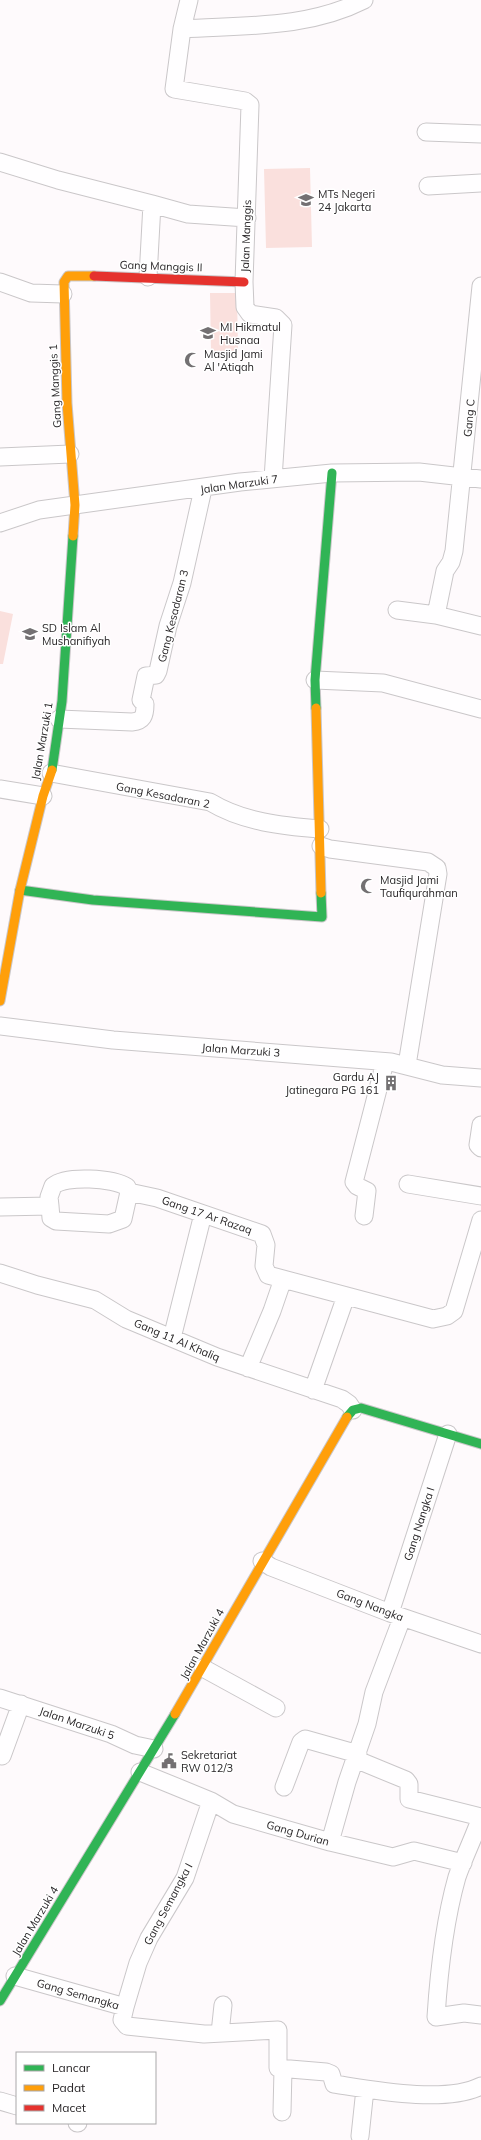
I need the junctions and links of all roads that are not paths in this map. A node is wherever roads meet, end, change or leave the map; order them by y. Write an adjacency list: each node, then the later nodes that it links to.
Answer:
1 (189, 0): 3 (street)
2 (364, 0): 3 (street)
3 (182, 30): 10 (street, Jalan Manggis)
4 (426, 132): 5 (street)
5 (481, 134)
6 (0, 162): 9 (street)
7 (481, 183): 8 (street)
8 (428, 186)
9 (152, 204): 10 (street); 12 (street)
10 (247, 218): 14 (street, Jalan Manggis)
11 (77, 275): 12 (street, Gang Manggis II); 16 (street, Gang Manggis 1)
12 (148, 277): 14 (street, Gang Manggis II)
13 (0, 282): 16 (street)
14 (244, 282): 21 (street, Jalan Manggis)
15 (481, 286): 20 (street, Gang C)
16 (63, 294): 17 (street, Gang Manggis 1)
17 (70, 454): 18 (street); 24 (street, Gang Manggis 1)
18 (0, 457)
19 (332, 473): 20 (street, Jalan Marzuki 7); 21 (street, Jalan Marzuki 7); 29 (street)
20 (463, 477): 22 (street, Jalan Marzuki 7); 27 (street, Gang C)
21 (273, 479): 23 (street, Jalan Marzuki 7)
22 (481, 479)
23 (203, 489): 24 (street, Jalan Marzuki 7); 31 (street, Gang Kesadaran 3)
24 (75, 505): 25 (street, Jalan Marzuki 7); 31 (street, Jalan Marzuki 1)
25 (0, 523)
26 (397, 610): 27 (street)
27 (436, 615): 28 (street)
28 (481, 626)
29 (315, 680): 30 (street); 35 (street)
30 (481, 709)
31 (59, 719): 32 (street, Jalan Marzuki 1)
32 (51, 773): 34 (street, Jalan Marzuki 1); 35 (street, Gang Kesadaran 2)
33 (0, 789): 34 (street)
34 (43, 796): 37 (street, Jalan Marzuki 1)
35 (320, 829): 36 (street)
36 (321, 846): 37 (street); 41 (street)
37 (20, 890): 38 (street, Jalan Marzuki 1)
38 (0, 1001)
39 (0, 1026): 40 (street, Jalan Marzuki 3)
40 (385, 1062): 41 (street, Jalan Marzuki 3); 51 (street)
41 (407, 1066): 42 (street, Jalan Marzuki 3)
42 (481, 1078)
43 (481, 1125): 44 (street)
44 (481, 1148)
45 (408, 1184): 47 (street)
46 (129, 1192): 48 (street, Gang 17 Ar Razaq); 48 (street); 50 (street, Gang 17 Ar Razaq)
47 (481, 1196)
48 (50, 1206): 49 (street)
49 (0, 1207)
50 (203, 1214): 54 (street, Gang 17 Ar Razaq); 56 (street)
51 (364, 1216)
52 (481, 1220): 55 (street, Gang 17 Ar Razaq)
53 (0, 1273): 56 (street, Gang 11 Al Khaliq)
54 (283, 1279): 55 (street, Gang 17 Ar Razaq); 57 (street)
55 (346, 1296): 58 (street)
56 (172, 1338): 57 (street, Gang 11 Al Khaliq)
57 (248, 1368): 58 (street, Gang 11 Al Khaliq)
58 (313, 1390): 59 (street, Gang 11 Al Khaliq)
59 (353, 1410): 60 (street); 62 (street, Jalan Marzuki 4)
60 (448, 1434): 61 (street); 63 (street, Gang Nangka I)
61 (481, 1444)
62 (262, 1561): 63 (street, Gang Nangka); 65 (street, Jalan Marzuki 4)
63 (396, 1616): 64 (street, Gang Nangka); 71 (street, Gang Nangka I)
64 (481, 1644)
65 (203, 1668): 68 (street); 69 (street, Jalan Marzuki 4)
66 (0, 1698): 67 (street, Jalan Marzuki 5)
67 (21, 1704): 69 (street, Jalan Marzuki 5); 70 (street)
68 (276, 1708)
69 (154, 1749): 72 (street, Jalan Marzuki 4)
70 (2, 1756)
71 (356, 1757): 73 (street); 75 (street); 76 (street, Gang Nangka I)
72 (140, 1772): 74 (street, Gang Durian); 78 (street, Jalan Marzuki 4)
73 (284, 1787)
74 (211, 1801): 76 (street, Gang Durian); 81 (street, Gang Semangka I)
75 (481, 1817): 77 (street)
76 (330, 1842): 77 (street, Gang Durian)
77 (464, 1862): 82 (street)
78 (15, 1976): 79 (street, Jalan Marzuki 4); 81 (street, Gang Semangka)
79 (0, 2001)
80 (223, 2005): 83 (street)
81 (124, 2007): 83 (street, Gang Semangka)
82 (481, 2014)
83 (220, 2033): 84 (street, Gang Semangka)
84 (283, 2069): 86 (street); 89 (street)
85 (481, 2086): 86 (street)
86 (365, 2089): 90 (street)
87 (0, 2101): 88 (street)
88 (16, 2106)
89 (282, 2112)
90 (360, 2136)

